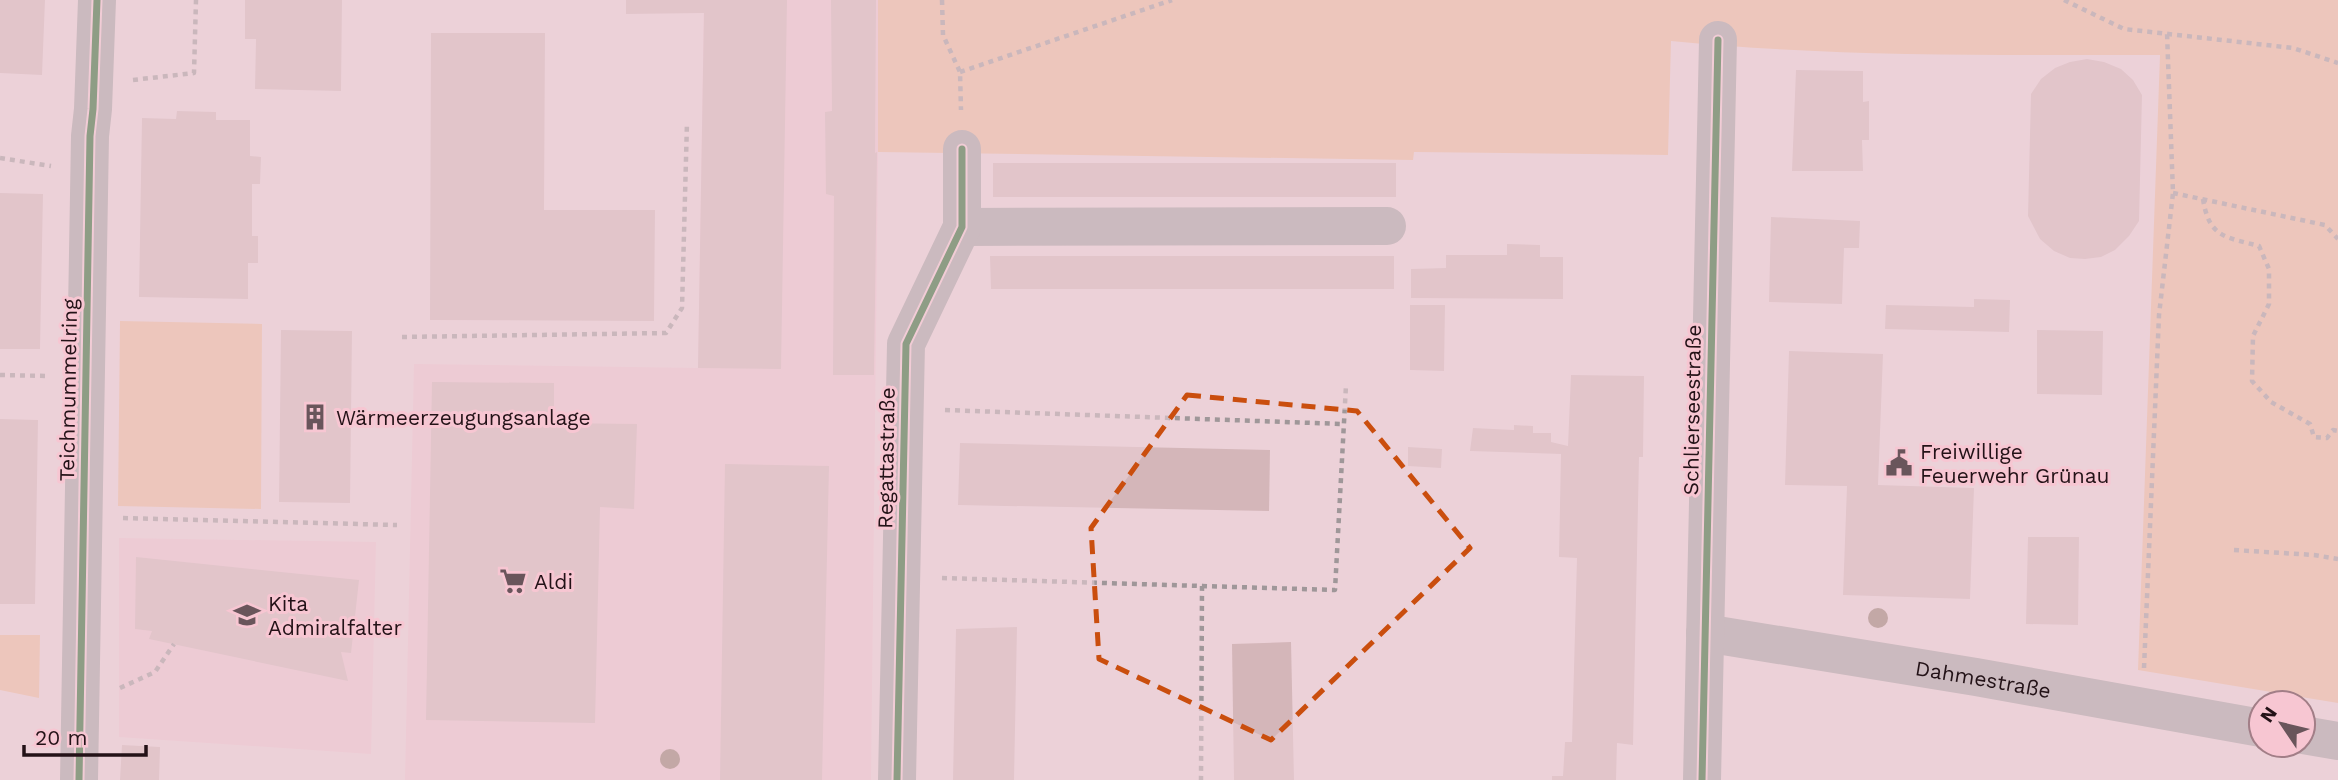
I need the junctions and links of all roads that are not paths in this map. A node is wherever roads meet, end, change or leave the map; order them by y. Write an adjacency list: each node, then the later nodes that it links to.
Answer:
1 (97, 0): 10 (street, Teichmummelring)
2 (1718, 40): 6 (street, Schlierseestraße)
3 (962, 149): 5 (street, Regattastraße)
4 (1387, 226): 5 (street)
5 (962, 227): 11 (street, Regattastraße)
6 (1705, 633): 7 (street, Dahmestraße); 12 (street, Schlierseestraße)
7 (2247, 725)
8 (2317, 737): 9 (street)
9 (2338, 741)
10 (79, 780)
11 (897, 780)
12 (1702, 780)

